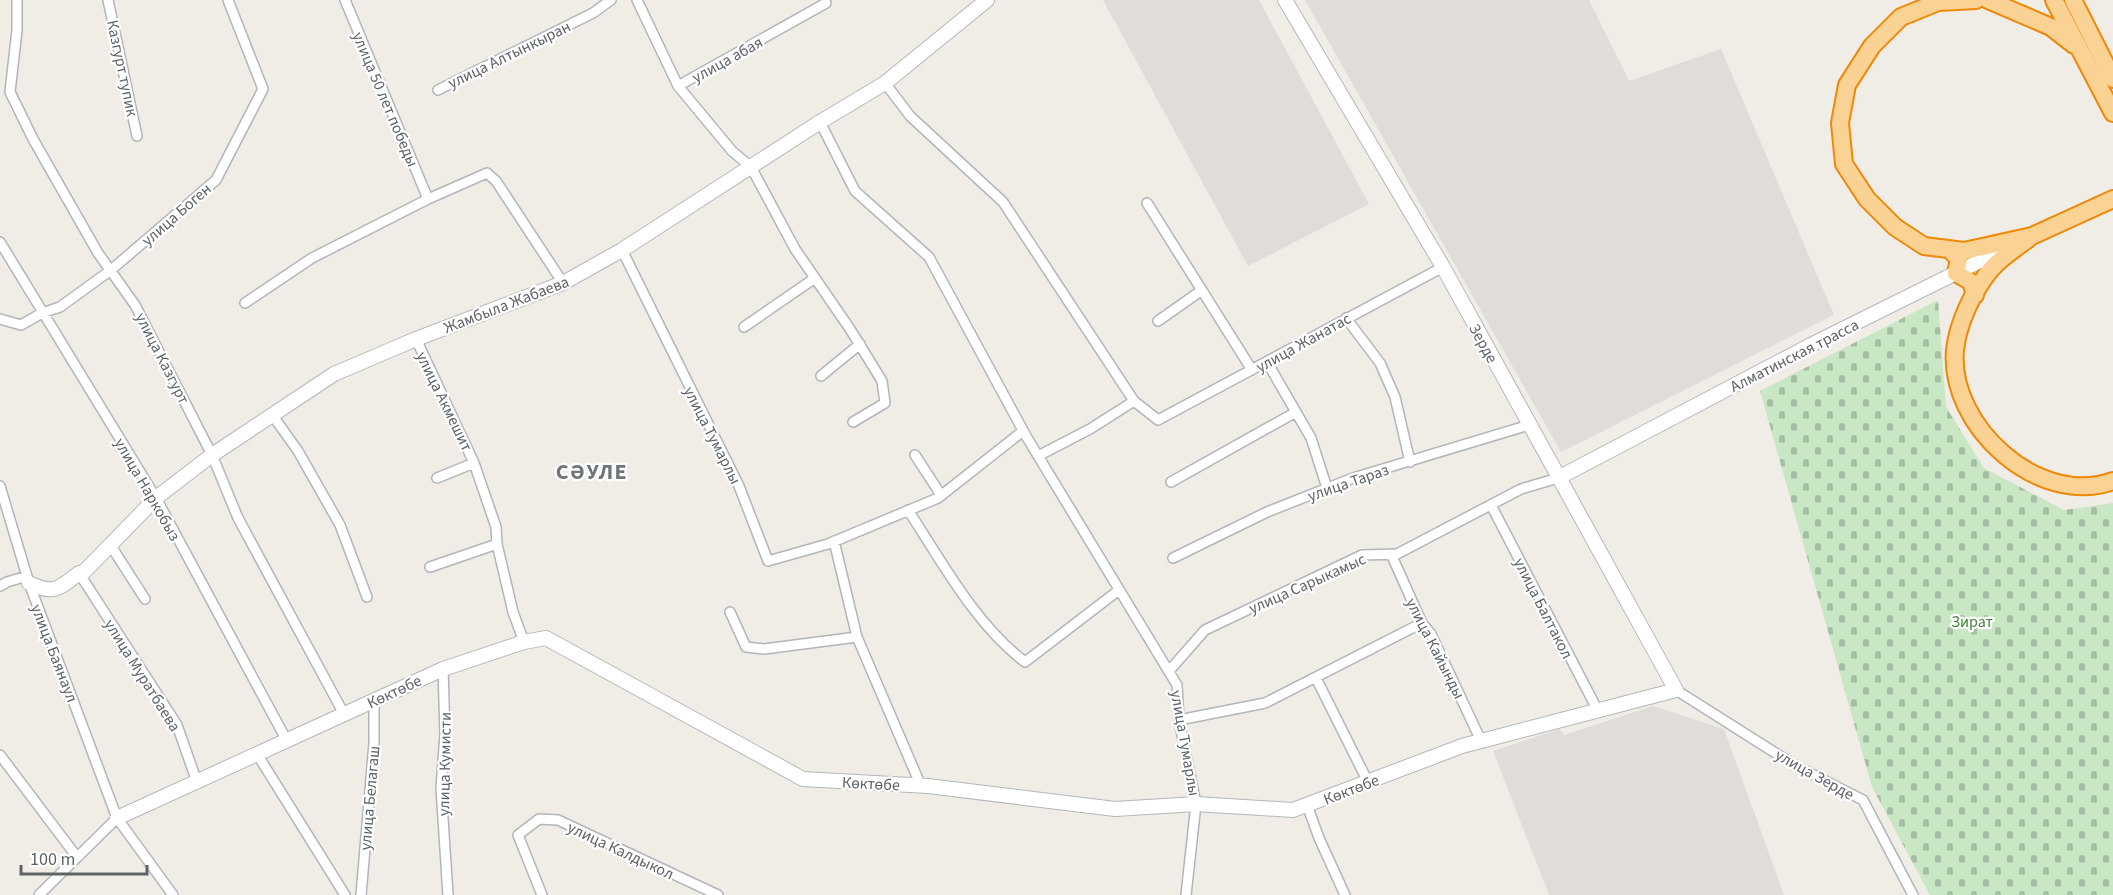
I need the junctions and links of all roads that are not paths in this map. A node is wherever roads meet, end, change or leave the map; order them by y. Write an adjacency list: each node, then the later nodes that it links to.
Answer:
1 (17, 0): 31 (street, улица Казгурт)
2 (108, 0): 21 (street, Казгурт тупик)
3 (228, 0): 31 (street, улица Боген)
4 (345, 0): 23 (street, улица 50 лет победы)
5 (611, 0): 18 (street, улица Алтынкыран)
6 (637, 0): 17 (street, улица абая)
7 (987, 0): 16 (street, Жамбыла Жабаева)
8 (1285, 0): 30 (street, Зерде)
9 (1976, 0): 28 (highway)
10 (1988, 0): 14 (highway)
11 (2054, 0): 14 (highway)
12 (2073, 0): 15 (highway)
13 (826, 3): 17 (street, улица абая)
14 (2080, 50): 19 (highway)
15 (2113, 79)
16 (885, 83): 20 (street, Жамбыла Жабаева); 48 (street)
17 (678, 86): 22 (street)
18 (438, 90)
19 (2112, 108)
20 (820, 122): 22 (street, Жамбыла Жабаева); 53 (street, улица Тумарлы)
21 (137, 135)
22 (752, 166): 29 (street, Жамбыла Жабаева); 33 (street)
23 (428, 199): 34 (street); 37 (street)
24 (2113, 199): 26 (highway)
25 (1147, 203): 35 (street)
26 (2032, 236): 28 (highway); 32 (street, Алматинская трасса); 36 (highway)
27 (0, 242): 38 (street, улица Наркобыз)
28 (1949, 249): 32 (highway)
29 (622, 250): 34 (street, Жамбыла Жабаева); 69 (street, улица Тумарлы)
30 (1443, 267): 39 (street, улица Жанатас); 52 (street, Зерде)
31 (111, 270): 38 (street, улица Боген); 54 (street, улица Казгурт)
32 (1956, 273): 36 (highway); 60 (street, Алматинская трасса)
33 (815, 278): 42 (street); 44 (street)
34 (563, 284): 43 (street, Жамбыла Жабаева)
35 (1202, 290): 41 (street); 46 (street)
36 (1975, 295): 61 (highway)
37 (245, 303)
38 (42, 313): 40 (street, улица Боген); 66 (street, улица Наркобыз)
39 (1347, 318): 45 (street, улица Жанатас); 57 (street)
40 (0, 319)
41 (1158, 321)
42 (744, 327)
43 (416, 339): 50 (street, Жамбыла Жабаева); 58 (street, улица Акмешит)
44 (860, 344): 47 (street); 51 (street)
45 (1267, 362): 46 (street, улица Жанатас); 49 (street)
46 (1252, 370): 48 (street, улица Жанатас)
47 (821, 376)
48 (1134, 401): 56 (street)
49 (1296, 412): 62 (street); 64 (street)
50 (273, 416): 54 (street, Жамбыла Жабаева); 79 (street)
51 (853, 422)
52 (1529, 425): 57 (street, улица Тараз); 60 (street, Зерде)
53 (1023, 431): 56 (street, улица Тумарлы); 65 (street, улица Тумарлы)
54 (212, 454): 66 (street, Жамбыла Жабаева); 91 (street, улица Казгурт)
55 (915, 455): 65 (street)
56 (1038, 456): 78 (street, улица Тумарлы)
57 (1410, 462): 64 (street, улица Тараз)
58 (474, 463): 59 (street, улица Акмешит); 70 (street, улица Акмешит)
59 (437, 478)
60 (1558, 478): 67 (street, улица Сарыкамыс); 88 (street, Зерде)
61 (2113, 481)
62 (1171, 482)
63 (0, 486): 76 (street, улица Баянаул)
64 (1327, 488): 73 (street, улица Тараз)
65 (941, 495): 68 (street, улица Тумарлы)
66 (156, 498): 71 (street, Жамбыла Жабаева); 93 (street, улица Наркобыз)
67 (1491, 505): 72 (street, улица Сарыкамыс); 90 (street, улица Балтакол)
68 (908, 510): 69 (street, улица Тумарлы); 78 (street)
69 (834, 541): 83 (street)
70 (497, 544): 74 (street); 84 (street, улица Акмешит)
71 (111, 546): 75 (street, Жамбыла Жабаева); 80 (street)
72 (1391, 554): 82 (street, улица Кайынды); 86 (street, улица Сарыкамыс)
73 (1173, 558)
74 (430, 567)
75 (79, 573): 76 (street, Жамбыла Жабаева); 97 (street, улица Муратбаева)
76 (28, 580): 77 (street); 102 (street, улица Баянаул)
77 (0, 586)
78 (1119, 590): 86 (street, улица Тумарлы)
79 (367, 597)
80 (145, 599)
81 (730, 612): 83 (street)
82 (1422, 623): 87 (street); 94 (street, улица Кайынды)
83 (857, 637): 99 (street)
84 (524, 642): 85 (street, Көктөбе); 99 (street, Көктөбе)
85 (443, 669): 89 (street, Көктөбе); 108 (street, улица Кумисти)
86 (1169, 671): 92 (street, улица Тумарлы)
87 (1316, 678): 92 (street); 98 (street)
88 (1676, 690): 90 (street, Көктөбе); 113 (street, улица Зерде)
89 (374, 700): 91 (street, Көктөбе); 107 (street, улица Белагаш)
90 (1598, 711): 94 (street, Көктөбе)
91 (344, 714): 93 (street, Көктөбе)
92 (1179, 720): 100 (street, улица Тумарлы)
93 (287, 741): 95 (street, Көктөбе)
94 (1482, 742): 98 (street, Көктөбе)
95 (257, 754): 97 (street, Көктөбе); 106 (street)
96 (0, 755): 103 (street)
97 (197, 782): 102 (street, Көктөбе)
98 (1368, 782): 101 (street, Көктөбе)
99 (921, 786): 100 (street, Көктөбе)
100 (1196, 804): 101 (street, Көктөбе); 111 (street, улица Тумарлы)
101 (1307, 805): 112 (street)
102 (117, 818): 103 (street); 105 (street, улица Баянаул)
103 (77, 857): 104 (street)
104 (39, 895)
105 (173, 895)
106 (345, 895)
107 (361, 895)
108 (448, 895)
109 (542, 895): 110 (street, улица Калдыкол)
110 (718, 895)
111 (1186, 895)
112 (1345, 895)
113 (1914, 895)

